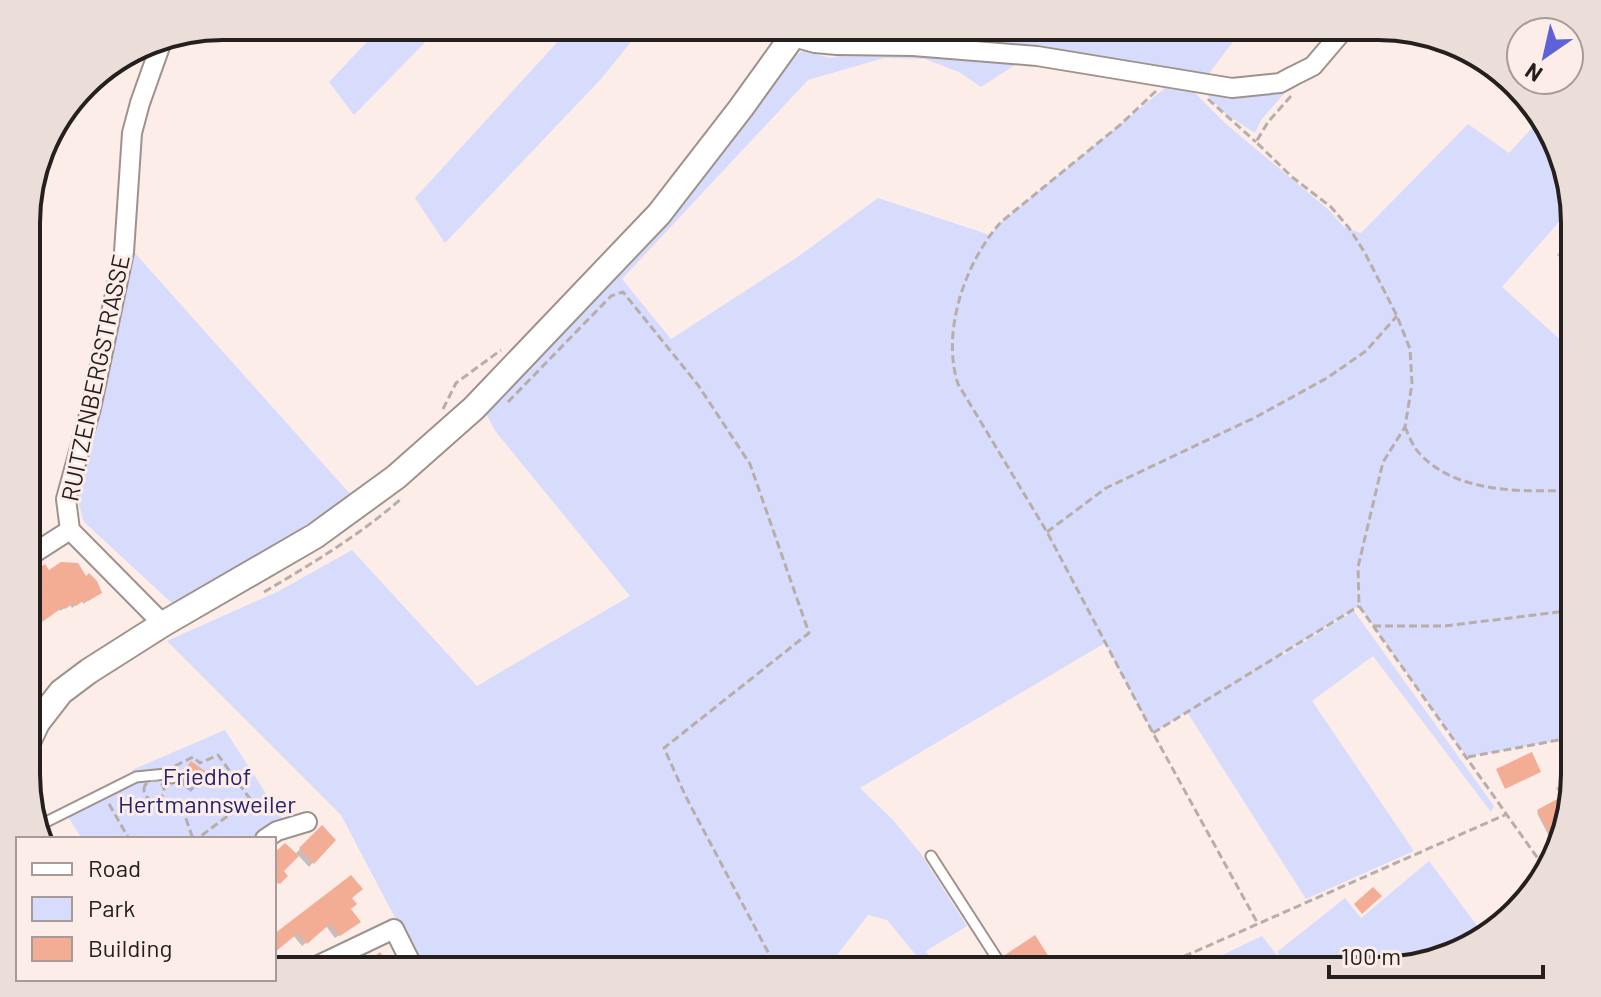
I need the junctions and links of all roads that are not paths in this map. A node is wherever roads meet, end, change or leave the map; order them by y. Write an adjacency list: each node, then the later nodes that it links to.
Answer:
1 (783, 40): 7 (street)
2 (809, 40): 3 (street)
3 (1335, 40)
4 (158, 52): 5 (street, RUITZENBERGSTRASSE)
5 (70, 530): 6 (street); 7 (street)
6 (40, 549)
7 (163, 624): 8 (street)
8 (40, 719)
9 (169, 776): 10 (lane)
10 (47, 821)
11 (307, 822): 12 (street)
12 (268, 837)
13 (931, 856): 16 (lane)
14 (335, 957): 15 (street)
15 (408, 957)
16 (996, 957)

